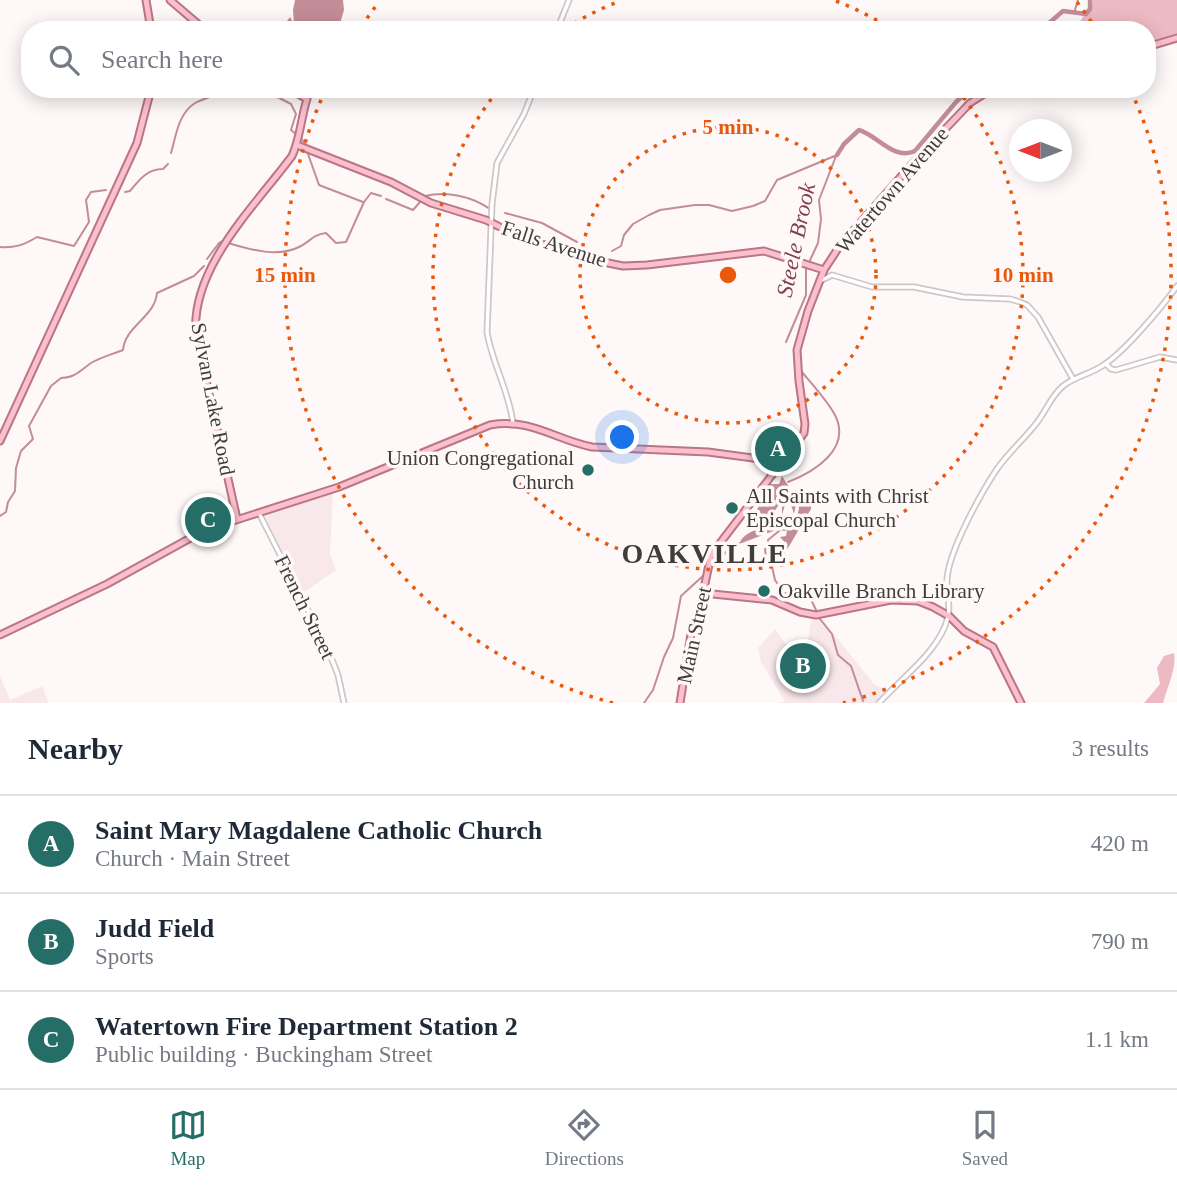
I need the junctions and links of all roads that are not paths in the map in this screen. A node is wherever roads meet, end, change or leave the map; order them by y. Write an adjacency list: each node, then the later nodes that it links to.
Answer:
1 (146, 0): 4 (main road)
2 (170, 0): 5 (main road)
3 (569, 0): 6 (street)
4 (150, 21)
5 (194, 21)
6 (561, 21)
7 (1177, 38): 8 (main road)
8 (1156, 44)
9 (149, 98): 23 (main road)
10 (305, 98): 13 (main road, Sylvan Lake Road)
11 (530, 98): 14 (street)
12 (978, 98): 15 (main road, Watertown Avenue)
13 (297, 145): 14 (main road, Falls Avenue); 26 (main road, Sylvan Lake Road)
14 (492, 225): 15 (main road, Falls Avenue); 22 (street)
15 (824, 270): 16 (main road, Watertown Avenue)
16 (817, 284): 20 (street); 21 (main road, Watertown Avenue)
17 (1177, 286): 19 (street)
18 (1177, 360): 19 (street)
19 (1106, 364): 20 (street)
20 (1073, 379): 28 (street)
21 (799, 388): 24 (main road, Main Street)
22 (513, 423): 24 (main road); 25 (main road)
23 (0, 441)
24 (783, 462): 27 (main road, Main Street)
25 (259, 513): 26 (main road); 34 (street, French Street)
26 (237, 519): 33 (main road)
27 (703, 593): 29 (main road); 35 (main road, Main Street)
28 (948, 606): 29 (main road); 30 (street)
29 (939, 610): 30 (main road)
30 (949, 617): 31 (main road); 32 (street)
31 (955, 623): 32 (street); 37 (main road)
32 (944, 626): 36 (street)
33 (0, 635)
34 (344, 703)
35 (680, 703)
36 (879, 703)
37 (1021, 703)

